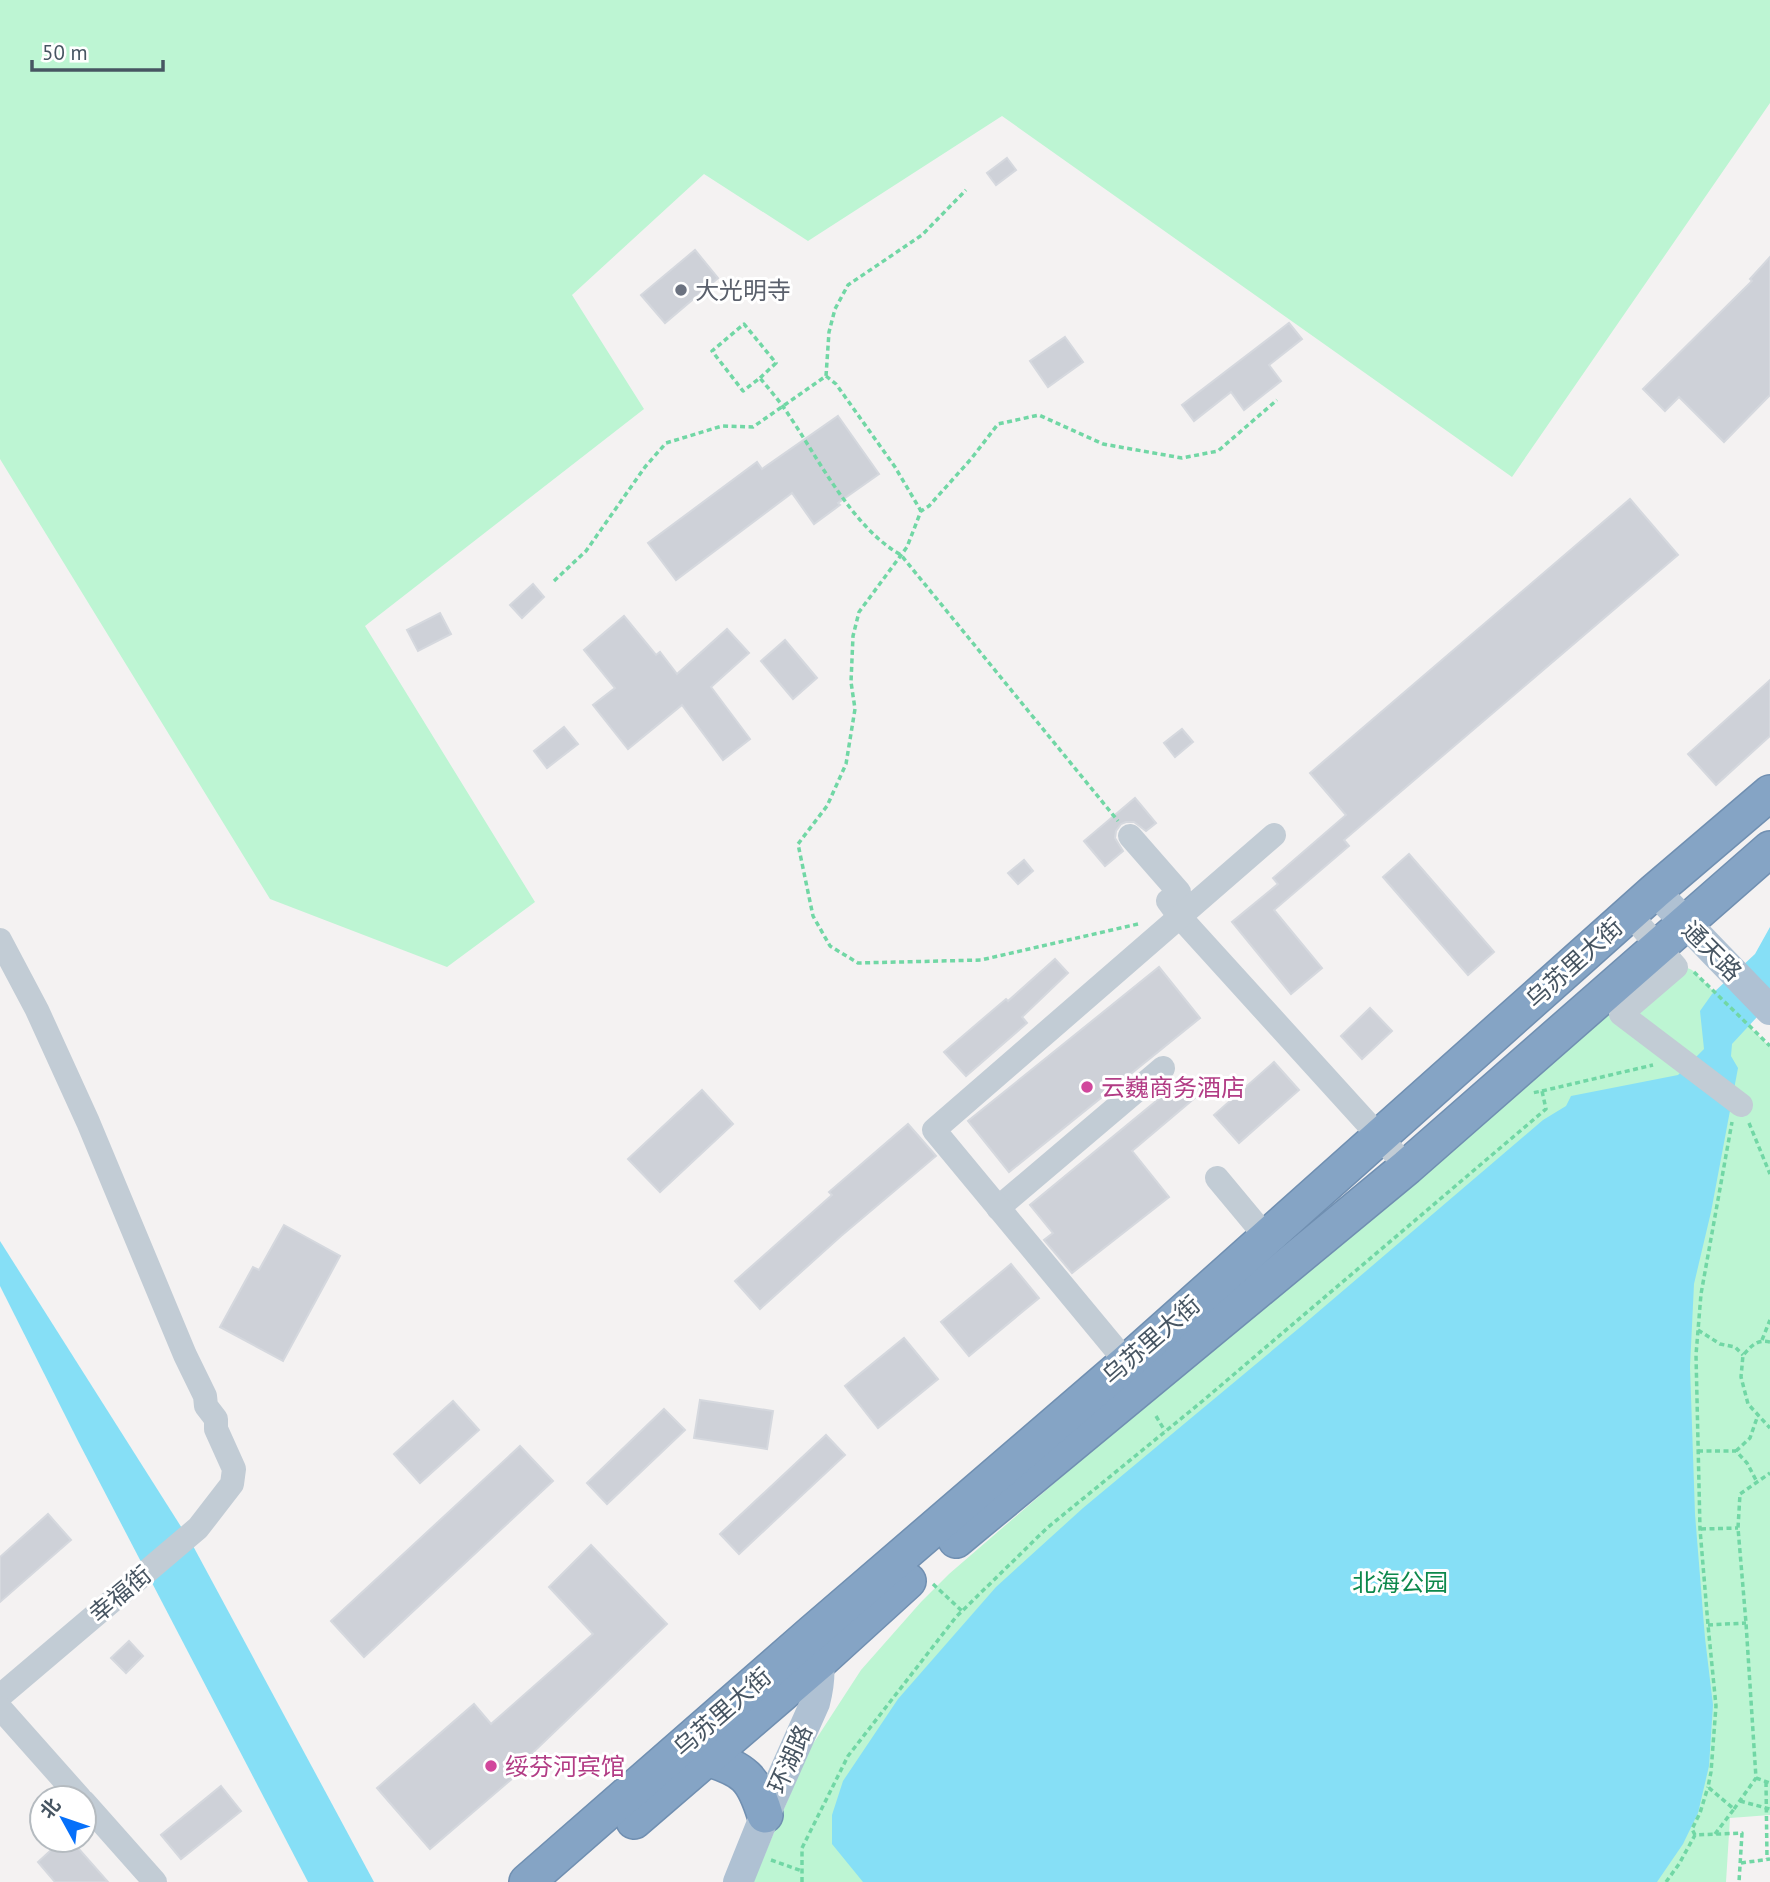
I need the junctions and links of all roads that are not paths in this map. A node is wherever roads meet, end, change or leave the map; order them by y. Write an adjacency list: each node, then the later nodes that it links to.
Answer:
1 (1770, 793): 5 (highway, 乌苏里大街)
2 (1274, 835): 6 (street)
3 (1130, 836): 6 (street)
4 (1770, 849): 7 (highway, 乌苏里大街)
5 (1642, 903): 7 (main road, 通天路); 9 (street); 13 (highway, 乌苏里大街)
6 (1179, 916): 13 (street); 16 (street)
7 (1685, 924): 9 (highway, 乌苏里大街); 10 (main road, 通天路)
8 (0, 940): 20 (street, 幸福街)
9 (1658, 947): 12 (street); 14 (highway, 乌苏里大街)
10 (1770, 1010)
11 (1163, 1068): 16 (street)
12 (1741, 1105)
13 (1380, 1138): 14 (street); 17 (highway, 乌苏里大街)
14 (1407, 1167): 18 (highway, 乌苏里大街)
15 (1217, 1178): 17 (street)
16 (998, 1208): 18 (street)
17 (1267, 1238): 18 (highway, 乌苏里大街)
18 (1135, 1373): 19 (highway, 乌苏里大街); 19 (highway, 乌苏里大街)
19 (816, 1647): 22 (highway, 乌苏里大街); 24 (main road, 环湖路); 27 (highway, 乌苏里大街)
20 (0, 1696)
21 (0, 1708): 23 (street)
22 (707, 1758): 24 (highway); 28 (highway, 乌苏里大街)
23 (68, 1784)
24 (765, 1815): 29 (main road, 环湖路)
25 (98, 1818): 26 (street)
26 (155, 1882)
27 (527, 1882)
28 (563, 1882)
29 (738, 1882)

